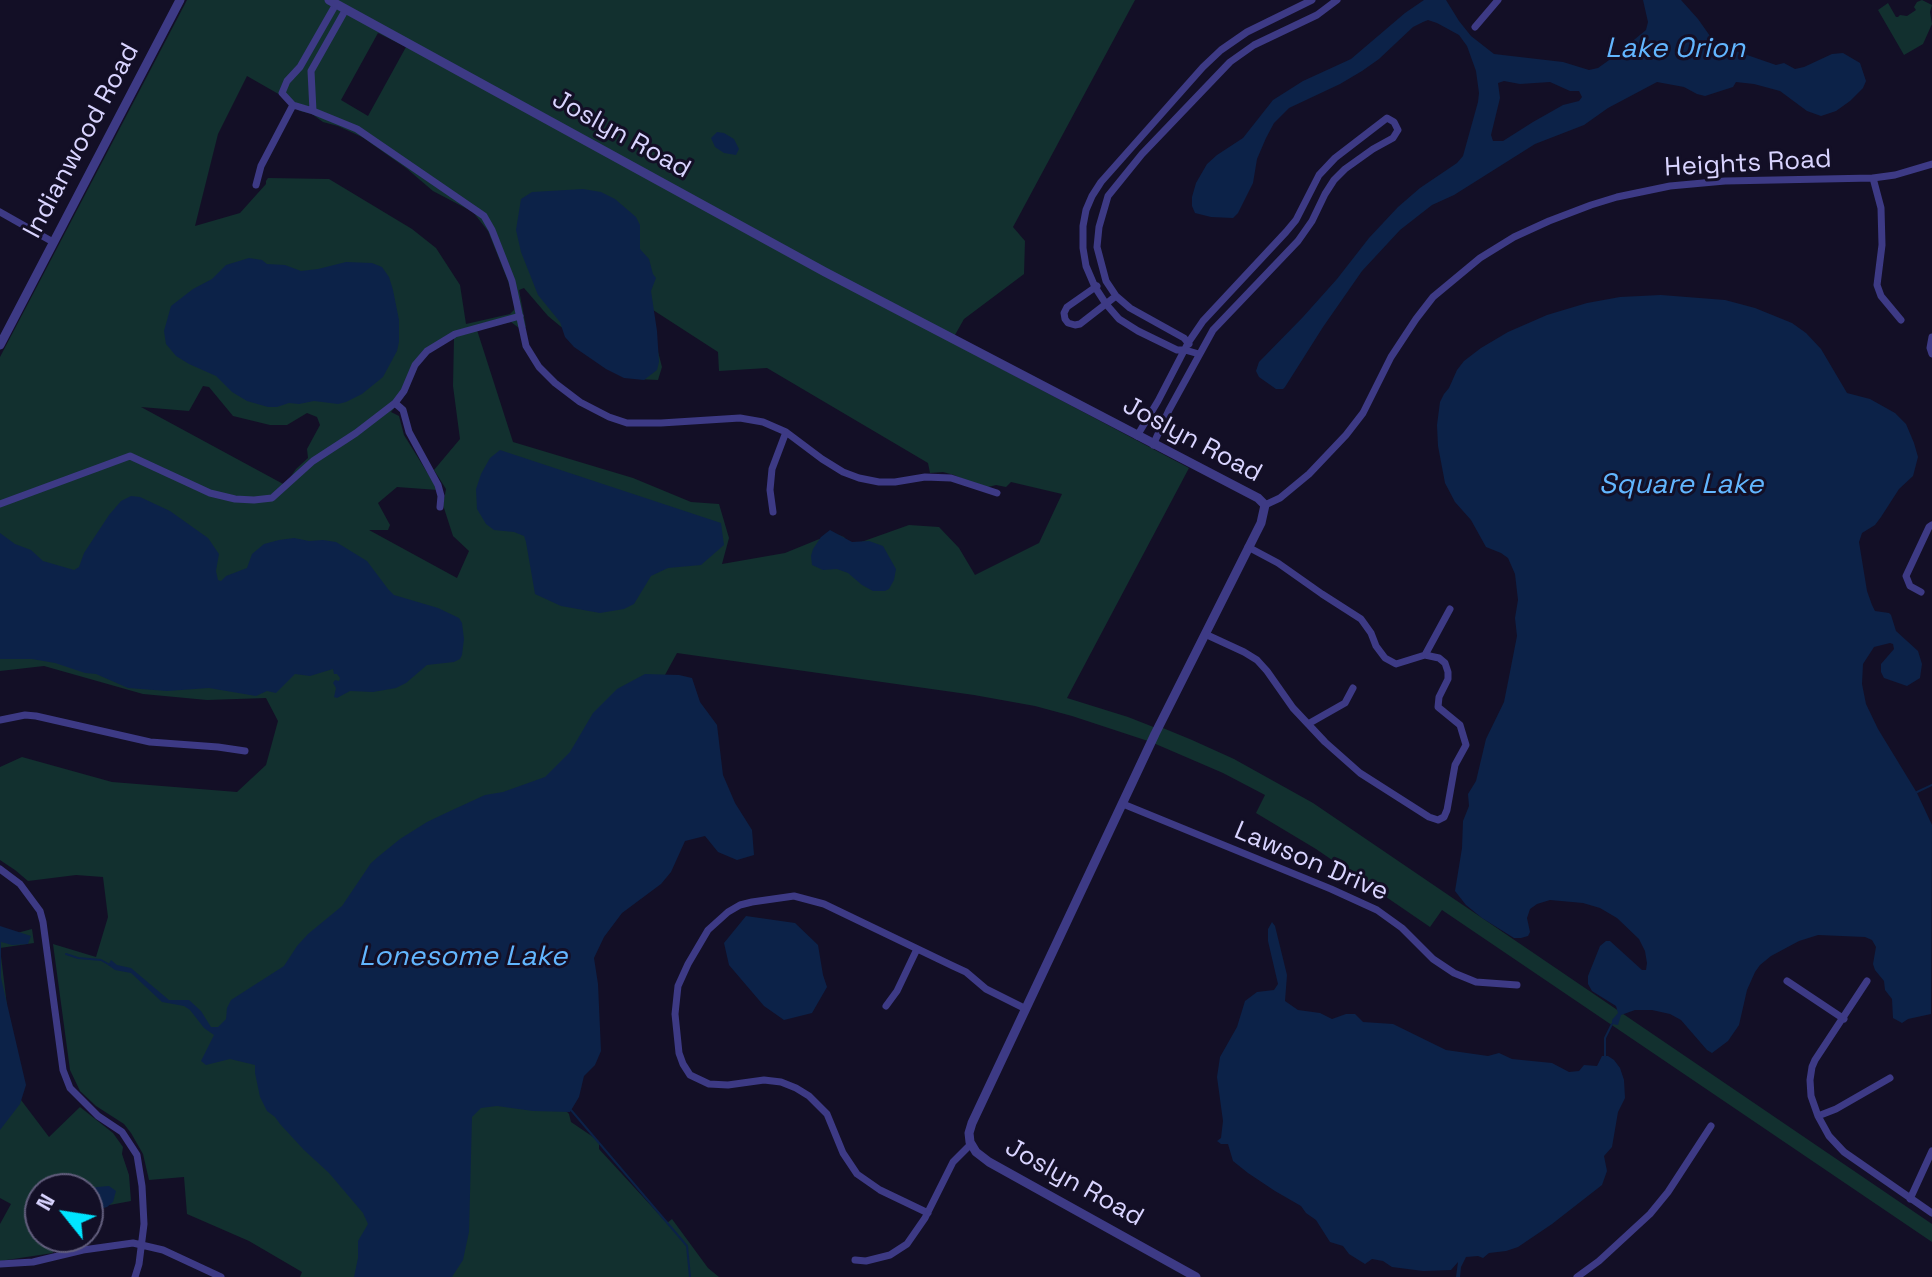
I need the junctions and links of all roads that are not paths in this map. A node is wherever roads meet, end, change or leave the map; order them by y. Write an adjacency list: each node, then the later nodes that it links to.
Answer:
1 (180, 0): 16 (street, Indianwood Road)
2 (1312, 0): 18 (street)
3 (1337, 0): 17 (street)
4 (1498, 0): 7 (street)
5 (332, 2): 6 (street, Joslyn Road); 8 (street)
6 (346, 9): 9 (street); 30 (street, Joslyn Road)
7 (1475, 27)
8 (293, 105): 9 (street); 14 (street)
9 (313, 111): 21 (street)
10 (1365, 137): 11 (street); 11 (street); 25 (street)
11 (1373, 149): 26 (street)
12 (1932, 164): 13 (street, Heights Road)
13 (1873, 178): 22 (street); 34 (street, Heights Road)
14 (256, 185)
15 (0, 212): 16 (street)
16 (53, 242): 24 (street, Indianwood Road)
17 (1106, 281): 18 (street); 19 (street)
18 (1095, 287): 20 (street); 20 (street)
19 (1116, 296): 20 (street); 25 (street)
20 (1106, 304): 25 (street)
21 (520, 316): 28 (street); 29 (street)
22 (1901, 320)
23 (1932, 337): 27 (street)
24 (0, 345)
25 (1186, 346): 26 (street); 30 (street)
26 (1199, 354): 31 (street)
27 (1932, 354)
28 (395, 403): 33 (street); 35 (street)
29 (786, 432): 32 (street); 36 (street)
30 (1137, 436): 31 (street, Joslyn Road)
31 (1153, 445): 34 (street, Joslyn Road)
32 (997, 493)
33 (0, 504)
34 (1265, 505): 38 (street, Joslyn Road)
35 (440, 507)
36 (773, 512)
37 (1932, 525): 39 (street)
38 (1248, 547): 41 (street, Joslyn Road); 42 (street)
39 (1921, 592)
40 (1450, 609): 42 (street)
41 (1205, 634): 45 (street); 47 (street, Joslyn Road)
42 (1425, 655): 45 (street)
43 (1353, 688): 45 (street)
44 (0, 720): 46 (street)
45 (1308, 724)
46 (245, 751)
47 (1123, 804): 52 (street, Lawson Drive); 54 (street, Joslyn Road)
48 (0, 869): 64 (street)
49 (917, 949): 53 (street); 54 (street); 62 (street)
50 (1787, 981): 55 (street)
51 (1867, 981): 55 (street)
52 (1517, 985)
53 (886, 1006)
54 (1026, 1009): 59 (street, Joslyn Road)
55 (1844, 1019): 57 (street)
56 (1890, 1078): 57 (street)
57 (1818, 1116): 61 (street)
58 (1711, 1126): 70 (street)
59 (971, 1144): 62 (street); 69 (street, Joslyn Road)
60 (1932, 1151): 61 (street)
61 (1910, 1199): 63 (street)
62 (928, 1213): 65 (street)
63 (1932, 1213)
64 (141, 1245): 66 (street); 67 (street); 68 (street)
65 (855, 1260)
66 (0, 1264)
67 (135, 1277)
68 (221, 1277)
69 (1196, 1277)
70 (1577, 1277)

